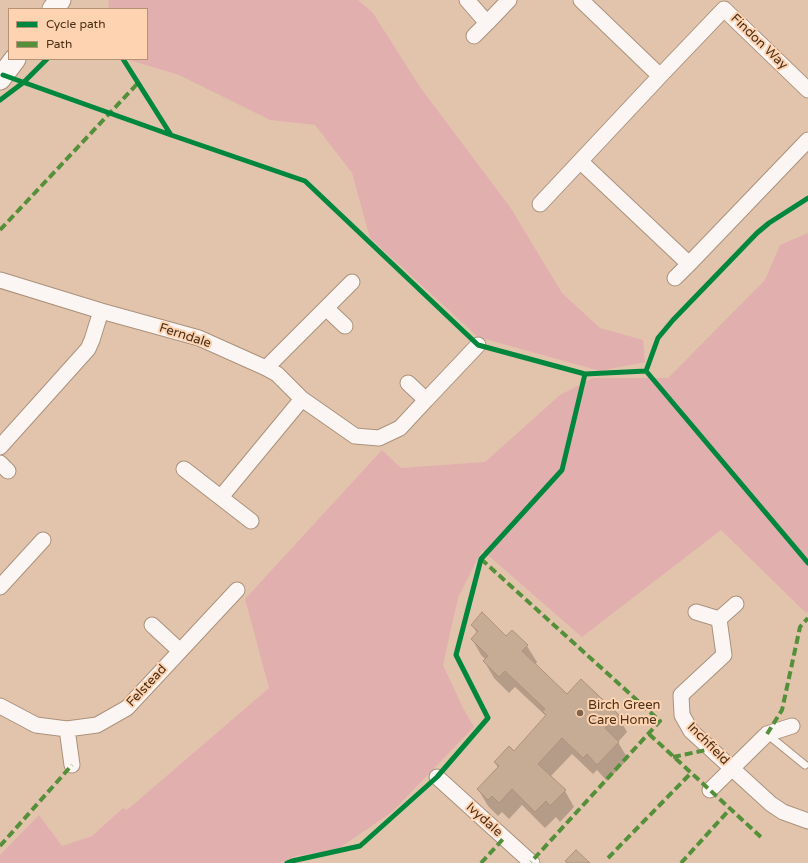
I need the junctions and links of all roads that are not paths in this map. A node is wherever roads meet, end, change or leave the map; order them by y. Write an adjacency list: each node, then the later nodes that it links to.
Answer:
1 (60, 0): 5 (street)
2 (467, 0): 6 (street)
3 (509, 0): 6 (street)
4 (581, 0): 9 (street)
5 (54, 8)
6 (487, 23): 7 (street)
7 (474, 36)
8 (14, 60): 10 (street)
9 (660, 76): 11 (street, Findon Way); 13 (street, Findon Way)
10 (0, 79)
11 (808, 90)
12 (808, 140): 15 (street)
13 (581, 162): 14 (street, Findon Way); 15 (street)
14 (540, 204)
15 (688, 264): 16 (street)
16 (675, 278)
17 (0, 280): 20 (street, Ferndale)
18 (352, 282): 19 (street)
19 (326, 308): 21 (street); 23 (street)
20 (101, 311): 23 (street, Ferndale); 27 (street)
21 (345, 326)
22 (478, 345): 26 (street, Ferndale)
23 (266, 368): 25 (street, Ferndale)
24 (408, 383): 26 (street)
25 (302, 399): 26 (street, Ferndale); 29 (street)
26 (426, 400)
27 (0, 447)
28 (184, 469): 29 (street)
29 (221, 497): 30 (street)
30 (251, 520)
31 (43, 540): 32 (street)
32 (0, 588)
33 (237, 590): 38 (street, Felstead)
34 (736, 604): 36 (street)
35 (696, 612): 36 (street)
36 (719, 619): 45 (street, Inchfield)
37 (152, 625): 38 (street)
38 (180, 651): 41 (street, Felstead)
39 (0, 707): 41 (street, Felstead)
40 (792, 726): 42 (street, Inchfield)
41 (67, 729): 43 (street)
42 (767, 734): 44 (lane); 45 (street, Inchfield)
43 (72, 765)
44 (806, 765)
45 (732, 768): 47 (street, Inchfield); 48 (street, Inchfield)
46 (437, 777): 49 (street, Ivydale)
47 (710, 790)
48 (808, 821)
49 (532, 863)

